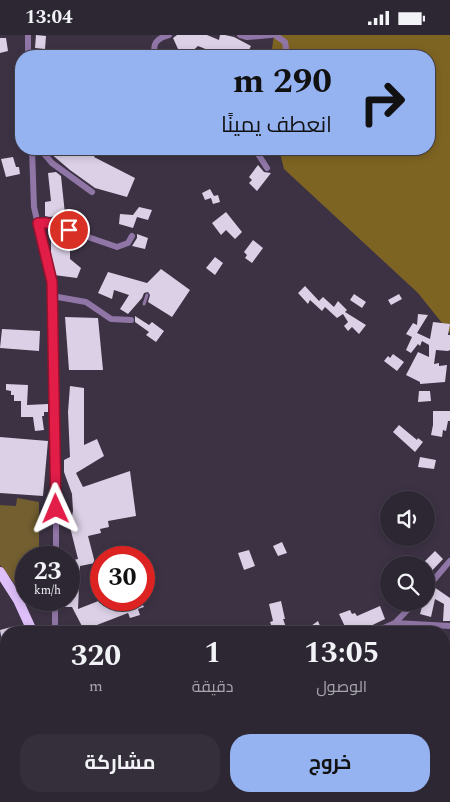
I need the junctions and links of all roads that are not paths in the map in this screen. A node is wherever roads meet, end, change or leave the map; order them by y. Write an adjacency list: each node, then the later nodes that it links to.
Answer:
1 (28, 35): 6 (street)
2 (169, 35): 7 (street)
3 (240, 35): 4 (street)
4 (269, 35)
5 (275, 35): 8 (street)
6 (28, 50)
7 (155, 50)
8 (286, 50)
9 (32, 155): 14 (street)
10 (45, 155): 13 (street)
11 (259, 155): 12 (street)
12 (267, 168)
13 (92, 192)
14 (38, 223): 15 (street); 17 (street)
15 (132, 236)
16 (147, 295): 18 (lane)
17 (52, 296): 19 (street); 20 (street)
18 (144, 304)
19 (131, 320)
20 (56, 546)
21 (450, 561): 23 (street)
22 (0, 572): 27 (main road)
23 (435, 578)
24 (55, 611): 28 (street)
25 (406, 611): 26 (street)
26 (395, 623): 29 (street); 30 (street)
27 (30, 626)
28 (55, 626)
29 (388, 626)
30 (450, 626)

